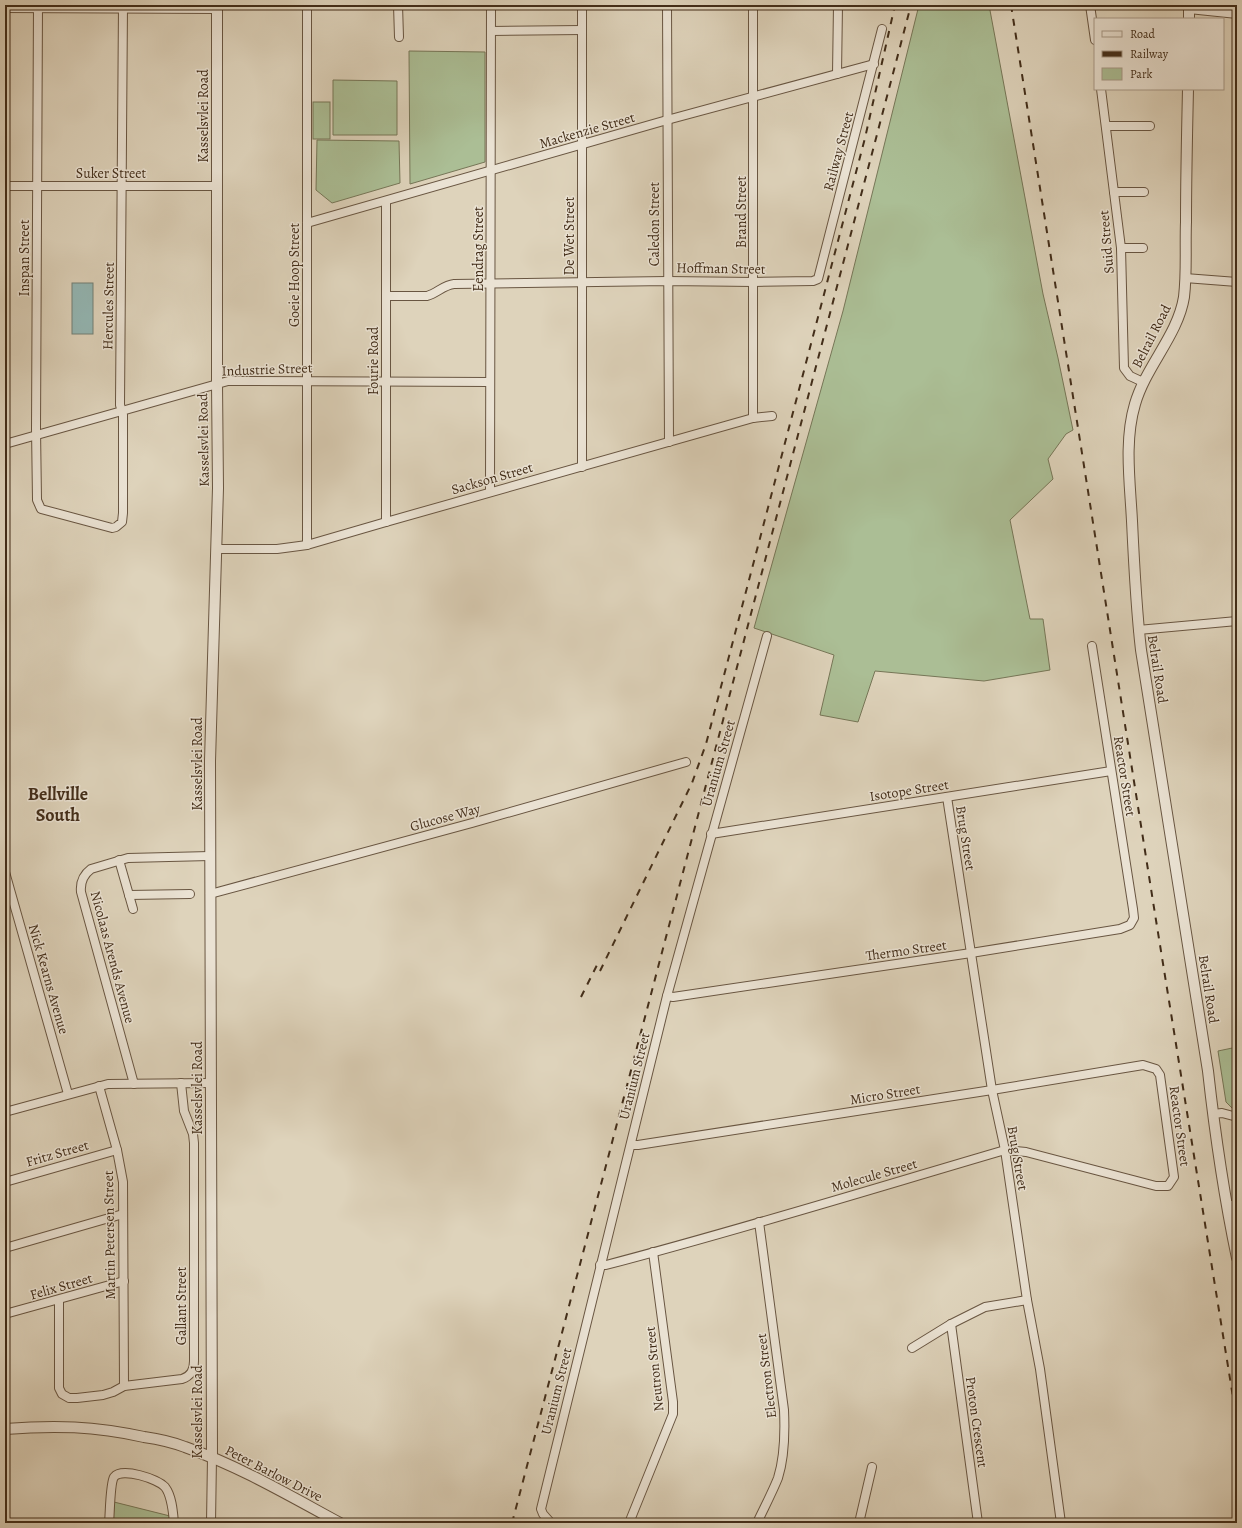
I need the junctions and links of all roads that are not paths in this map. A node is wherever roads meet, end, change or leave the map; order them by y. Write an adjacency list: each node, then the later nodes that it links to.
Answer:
1 (307, 5): 37 (street, Goeie Hoop Street)
2 (398, 5): 19 (street)
3 (491, 5): 17 (street, Eendrag Street)
4 (582, 5): 16 (street, De Wet Street)
5 (667, 5): 25 (street, Caledon Street)
6 (753, 5): 24 (street, Brand Street)
7 (838, 5): 21 (street)
8 (1090, 5): 18 (street)
9 (38, 7): 10 (street); 12 (street); 33 (street, Inspan Street)
10 (123, 7): 11 (street); 31 (street, Hercules Street)
11 (217, 7): 32 (street, Kasselsvlei Road)
12 (5, 8)
13 (1189, 11): 14 (street)
14 (1237, 14)
15 (882, 29): 20 (street, Railway Street)
16 (582, 30): 17 (street); 28 (street, De Wet Street)
17 (491, 31): 29 (street, Eendrag Street)
18 (1094, 33)
19 (399, 37)
20 (874, 64): 21 (street, Mackenzie Street); 41 (street, Railway Street)
21 (837, 74): 24 (street, Mackenzie Street)
22 (1101, 90): 26 (street, Suid Street)
23 (1188, 90): 40 (street, Belrail Road)
24 (753, 96): 25 (street, Mackenzie Street); 44 (street, Brand Street)
25 (667, 120): 28 (street, Mackenzie Street); 42 (street, Caledon Street)
26 (1106, 126): 27 (street); 34 (street, Suid Street)
27 (1150, 126)
28 (583, 145): 29 (street, Mackenzie Street); 43 (street, De Wet Street)
29 (491, 171): 36 (street, Mackenzie Street); 46 (street, Eendrag Street)
30 (5, 186): 33 (street, Suker Street)
31 (122, 186): 32 (street, Suker Street); 33 (street, Suker Street); 53 (street, Hercules Street)
32 (218, 186): 52 (street, Kasselsvlei Road)
33 (37, 187): 56 (street, Inspan Street)
34 (1114, 192): 35 (street); 38 (street, Suid Street)
35 (1144, 192)
36 (386, 201): 37 (street, Mackenzie Street); 47 (street, Fourie Road)
37 (307, 223): 48 (street, Goeie Hoop Street)
38 (1121, 248): 39 (street); 51 (street, Suid Street)
39 (1143, 248)
40 (1185, 278): 45 (street); 51 (street, Belrail Road)
41 (818, 279): 44 (street, Hoffman Street)
42 (667, 281): 43 (street, Hoffman Street); 44 (street, Hoffman Street); 57 (street, Caledon Street)
43 (582, 282): 46 (street, Hoffman Street); 59 (street, De Wet Street)
44 (754, 282): 55 (street, Brand Street)
45 (1237, 282)
46 (491, 284): 47 (street, Hoffman Street); 50 (street, Eendrag Street)
47 (386, 296): 49 (street, Fourie Road)
48 (307, 381): 49 (street, Industrie Street); 52 (street, Industrie Street); 63 (street, Goeie Hoop Street)
49 (386, 382): 50 (street, Industrie Street); 62 (street, Fourie Road)
50 (490, 382): 60 (street, Eendrag Street)
51 (1143, 382): 66 (street, Belrail Road)
52 (217, 384): 53 (street, Industrie Street); 64 (street, Kasselsvlei Road)
53 (122, 411): 56 (street, Industrie Street); 61 (street, Hercules Street)
54 (772, 416): 55 (street, Sackson Street)
55 (753, 418): 57 (street, Sackson Street)
56 (36, 435): 58 (street, Industrie Street); 61 (street, Inspan Street)
57 (668, 442): 59 (street, Sackson Street)
58 (5, 444)
59 (582, 467): 60 (street, Sackson Street)
60 (490, 492): 62 (street, Sackson Street)
61 (41, 509)
62 (386, 522): 63 (street, Sackson Street)
63 (307, 545): 64 (street, Sackson Street)
64 (217, 549): 73 (street, Kasselsvlei Road)
65 (1237, 621): 66 (street)
66 (1138, 630): 91 (street, Belrail Road)
67 (767, 636): 72 (street, Uranium Street)
68 (1092, 646): 70 (street, Reactor Street)
69 (686, 762): 77 (street, Glucose Way)
70 (1112, 771): 71 (street, Isotope Street); 80 (street, Reactor Street)
71 (947, 797): 72 (street, Isotope Street); 81 (street, Brug Street)
72 (711, 834): 82 (street, Uranium Street)
73 (210, 856): 74 (street, Nicolaas Arends Avenue); 77 (street, Kasselsvlei Road)
74 (119, 860): 78 (street); 86 (street, Nicolaas Arends Avenue)
75 (5, 872): 89 (street, Nick Kearns Avenue)
76 (190, 894): 78 (street)
77 (210, 894): 85 (street, Kasselsvlei Road)
78 (129, 895): 79 (street)
79 (133, 909)
80 (1133, 909): 81 (street, Thermo Street)
81 (971, 953): 82 (street, Thermo Street); 88 (street, Brug Street)
82 (667, 996): 93 (street, Uranium Street)
83 (1143, 1065): 88 (street, Micro Street); 97 (street, Reactor Street)
84 (181, 1083): 85 (street); 86 (street); 111 (street, Gallant Street)
85 (210, 1083): 113 (street, Kasselsvlei Road)
86 (134, 1084): 87 (street)
87 (99, 1086): 89 (street); 94 (street, Martin Petersen Street)
88 (992, 1090): 93 (street, Micro Street); 95 (street, Brug Street)
89 (68, 1094): 90 (street)
90 (5, 1110)
91 (1213, 1114): 92 (street); 98 (street, Belrail Road)
92 (1237, 1117)
93 (631, 1145): 104 (street, Uranium Street)
94 (117, 1150): 96 (street, Fritz Street); 99 (street, Martin Petersen Street)
95 (1005, 1150): 97 (street, Molecule Street); 100 (street, Molecule Street); 107 (street, Brug Street)
96 (5, 1182)
97 (1156, 1186)
98 (1232, 1205): 103 (street, Belrail Road)
99 (123, 1214): 101 (street); 105 (street, Martin Petersen Street)
100 (759, 1222): 102 (street, Molecule Street); 121 (street, Electron Street)
101 (5, 1248)
102 (653, 1252): 104 (street, Molecule Street); 120 (street, Neutron Street)
103 (1237, 1258)
104 (600, 1265): 119 (street, Uranium Street)
105 (124, 1281): 106 (street, Felix Street); 111 (street, Martin Petersen Street)
106 (59, 1300): 108 (street, Felix Street); 111 (street, Gallant Street)
107 (1027, 1300): 109 (street); 124 (street, Brug Street)
108 (5, 1314)
109 (950, 1324): 110 (street); 123 (street, Proton Crescent)
110 (912, 1348)
111 (124, 1386)
112 (5, 1429): 113 (street, Peter Barlow Drive)
113 (212, 1457): 117 (street, Kasselsvlei Road); 118 (street, Peter Barlow Drive)
114 (872, 1468): 122 (street)
115 (109, 1523): 116 (street)
116 (174, 1523)
117 (211, 1523)
118 (340, 1523)
119 (551, 1523)
120 (628, 1523)
121 (757, 1523)
122 (859, 1523)
123 (978, 1523)
124 (1062, 1523)

